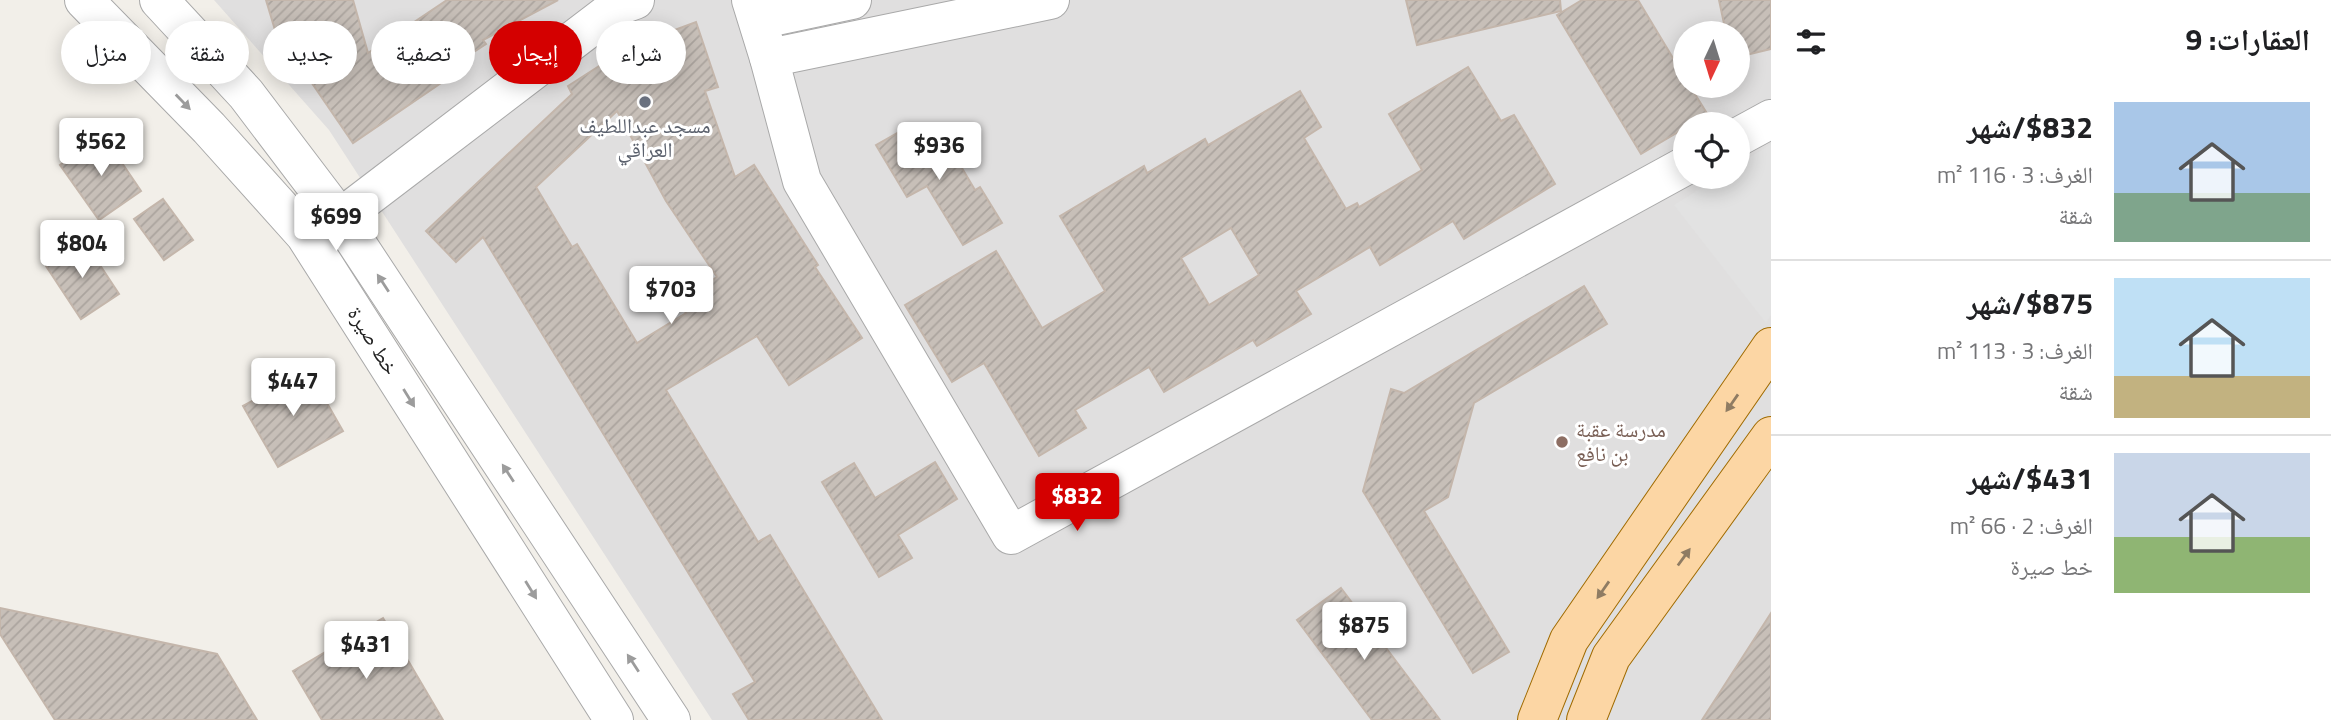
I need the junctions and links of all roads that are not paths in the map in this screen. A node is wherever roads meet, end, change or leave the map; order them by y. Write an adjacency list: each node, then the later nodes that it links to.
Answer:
1 (84, 0): 12 (street, خط صيرة, one-way to 12)
2 (159, 0): 11 (street, خط صيرة)
3 (635, 0): 11 (street)
4 (852, 0): 6 (street)
5 (1050, 0): 7 (street)
6 (755, 10): 7 (street)
7 (769, 58): 10 (street)
8 (1771, 119): 9 (street)
9 (1750, 130)
10 (1673, 173)
11 (340, 218): 12 (street); 16 (street, خط صيرة, one-way to 11)
12 (305, 235): 15 (street, خط صيرة, one-way to 15)
13 (1771, 347): 17 (main road, one-way to 17)
14 (1771, 436): 18 (main road, one-way to 14)
15 (614, 720)
16 (671, 720)
17 (1537, 720)
18 (1586, 720)

